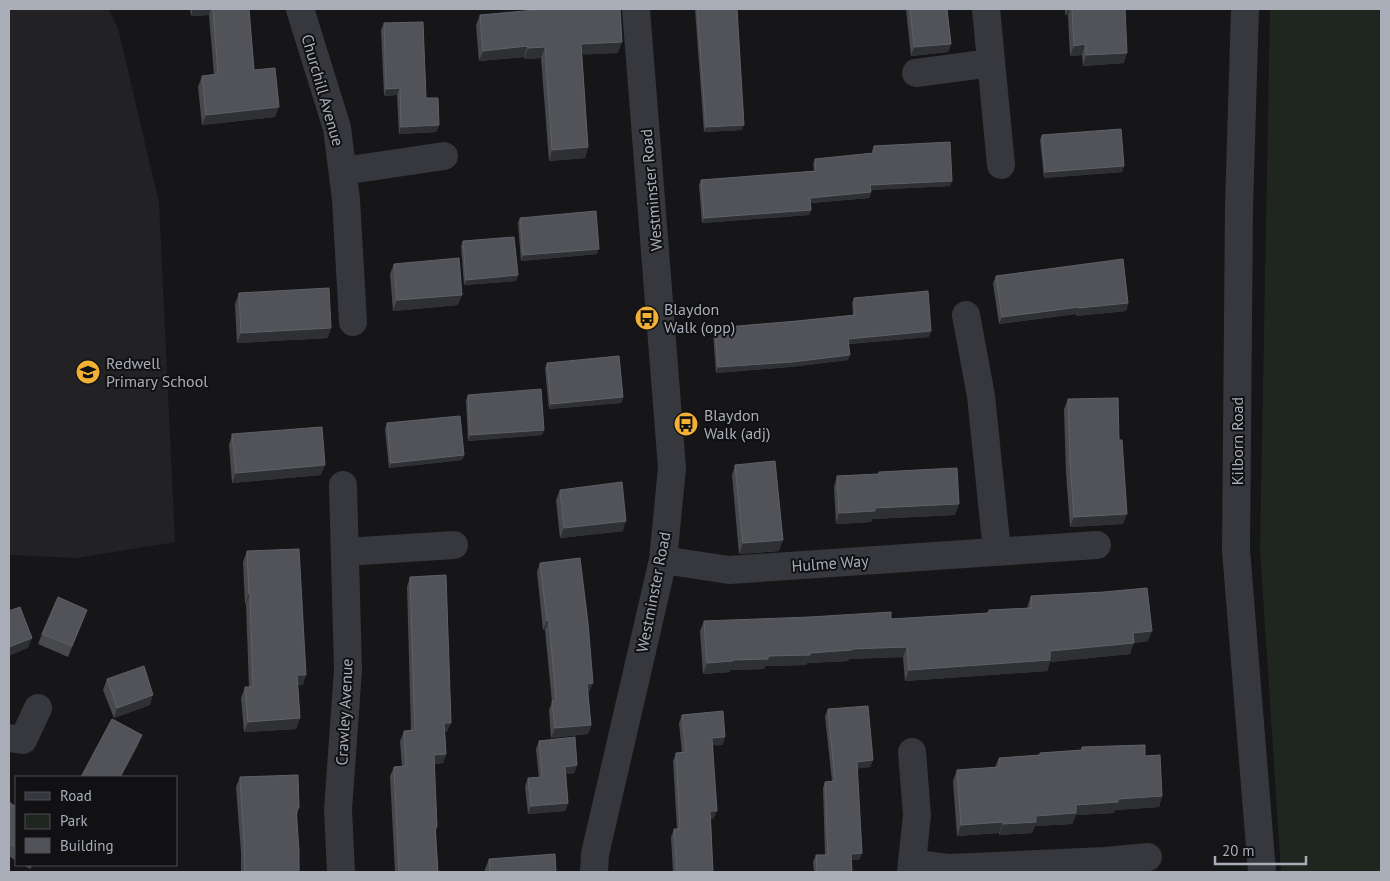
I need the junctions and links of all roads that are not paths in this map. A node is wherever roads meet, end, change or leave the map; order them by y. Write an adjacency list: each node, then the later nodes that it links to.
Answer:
1 (300, 9): 9 (street, Churchill Avenue)
2 (636, 9): 17 (street, Westminster Road)
3 (986, 9): 5 (street)
4 (1245, 9): 26 (street, Kilborn Road)
5 (991, 63): 6 (street); 8 (street)
6 (916, 73)
7 (444, 156): 9 (street)
8 (1001, 165)
9 (343, 171): 11 (street, Churchill Avenue)
10 (966, 315): 15 (street)
11 (353, 322)
12 (343, 485): 16 (street, Crawley Avenue)
13 (454, 545): 16 (street)
14 (1097, 545): 15 (street, Hulme Way)
15 (997, 551): 17 (street, Hulme Way)
16 (346, 552): 24 (street, Crawley Avenue)
17 (663, 560): 25 (street, Westminster Road)
18 (38, 708): 19 (street)
19 (9, 738)
20 (912, 752): 23 (street)
21 (1148, 857): 22 (street)
22 (1106, 866): 23 (street)
23 (911, 868)
24 (340, 872)
25 (594, 872)
26 (1262, 872)

